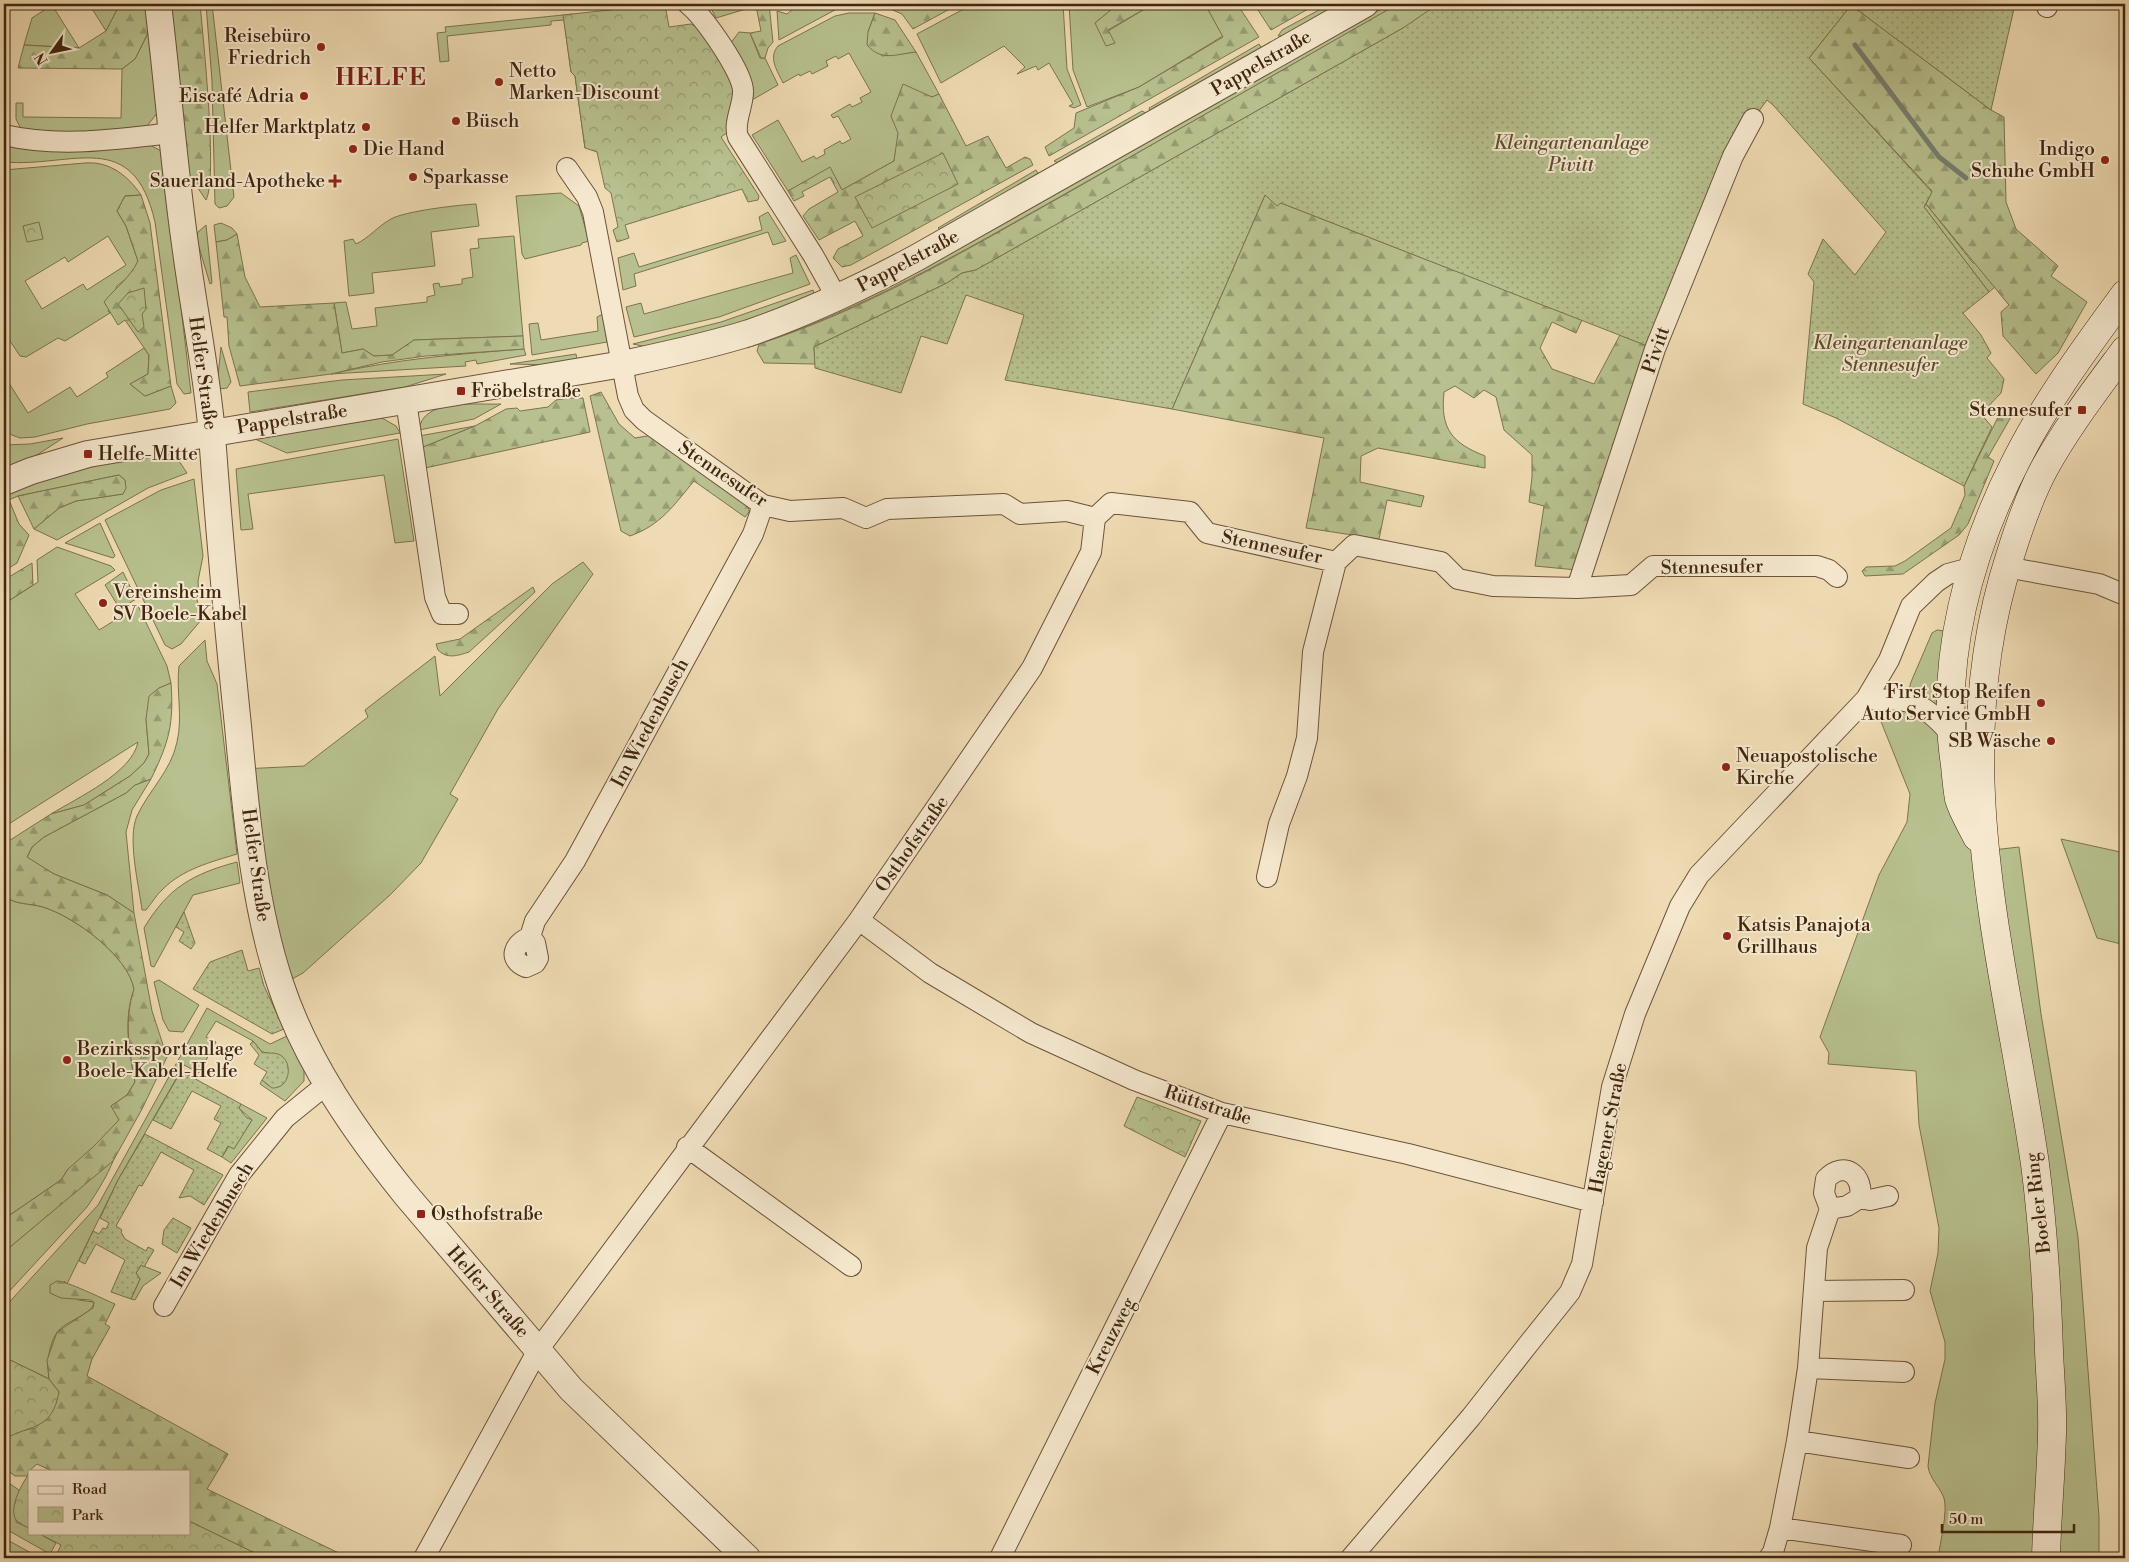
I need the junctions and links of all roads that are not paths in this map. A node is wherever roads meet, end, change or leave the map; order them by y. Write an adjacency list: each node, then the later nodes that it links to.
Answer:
1 (158, 4): 5 (street, Helfer Straße)
2 (688, 4): 9 (street)
3 (1365, 4): 9 (street, Pappelstraße)
4 (1753, 119): 21 (street, Pivitt)
5 (173, 133): 6 (street); 13 (street, Helfer Straße)
6 (4, 135)
7 (567, 168): 11 (street)
8 (2125, 294): 18 (main road)
9 (837, 298): 11 (street, Pappelstraße)
10 (2125, 350): 19 (main road)
11 (622, 364): 12 (street, Pappelstraße); 15 (street, Stennesufer)
12 (406, 401): 13 (street, Pappelstraße); 23 (street)
13 (212, 432): 14 (street, Pappelstraße); 30 (street, Helfer Straße)
14 (4, 482)
15 (764, 505): 16 (street, Stennesufer); 29 (street, Im Wiedenbusch)
16 (1095, 518): 17 (street, Stennesufer); 28 (street, Osthofstraße)
17 (1336, 562): 21 (street, Stennesufer); 27 (street)
18 (1974, 567): 19 (main road, Hagener Straße); 24 (street, Hagener Straße); 25 (main road, Boeler Ring)
19 (2006, 567): 22 (street); 26 (main road, Boeler Ring)
20 (1837, 577): 21 (street, Stennesufer)
21 (1577, 588)
22 (2125, 595)
23 (458, 614)
24 (1866, 699): 25 (street); 35 (street, Hagener Straße)
25 (1950, 734): 26 (main road, Boeler Ring)
26 (1984, 851): 53 (main road, Boeler Ring)
27 (1267, 877)
28 (859, 920): 31 (street, Rüttstraße); 32 (street, Osthofstraße)
29 (530, 937)
30 (327, 1084): 40 (street, Im Wiedenbusch); 41 (street, Helfer Straße)
31 (1222, 1113): 35 (street, Rüttstraße); 50 (street, Kreuzweg)
32 (687, 1147): 37 (street); 41 (street, Osthofstraße)
33 (1888, 1196): 34 (street)
34 (1860, 1198): 36 (street); 36 (street)
35 (1593, 1202): 51 (street, Hagener Straße)
36 (1830, 1209): 39 (street)
37 (850, 1266)
38 (1904, 1290): 39 (street)
39 (1814, 1291): 42 (street)
40 (164, 1306)
41 (538, 1350): 48 (street, Osthofstraße); 49 (street, Helfer Straße)
42 (1808, 1368): 43 (street); 44 (street)
43 (1904, 1372)
44 (1797, 1441): 45 (street); 46 (street)
45 (1909, 1458)
46 (1780, 1528): 47 (street); 52 (street)
47 (1900, 1545)
48 (424, 1558)
49 (747, 1558)
50 (1000, 1558)
51 (1351, 1558)
52 (1770, 1558)
53 (2046, 1558)

